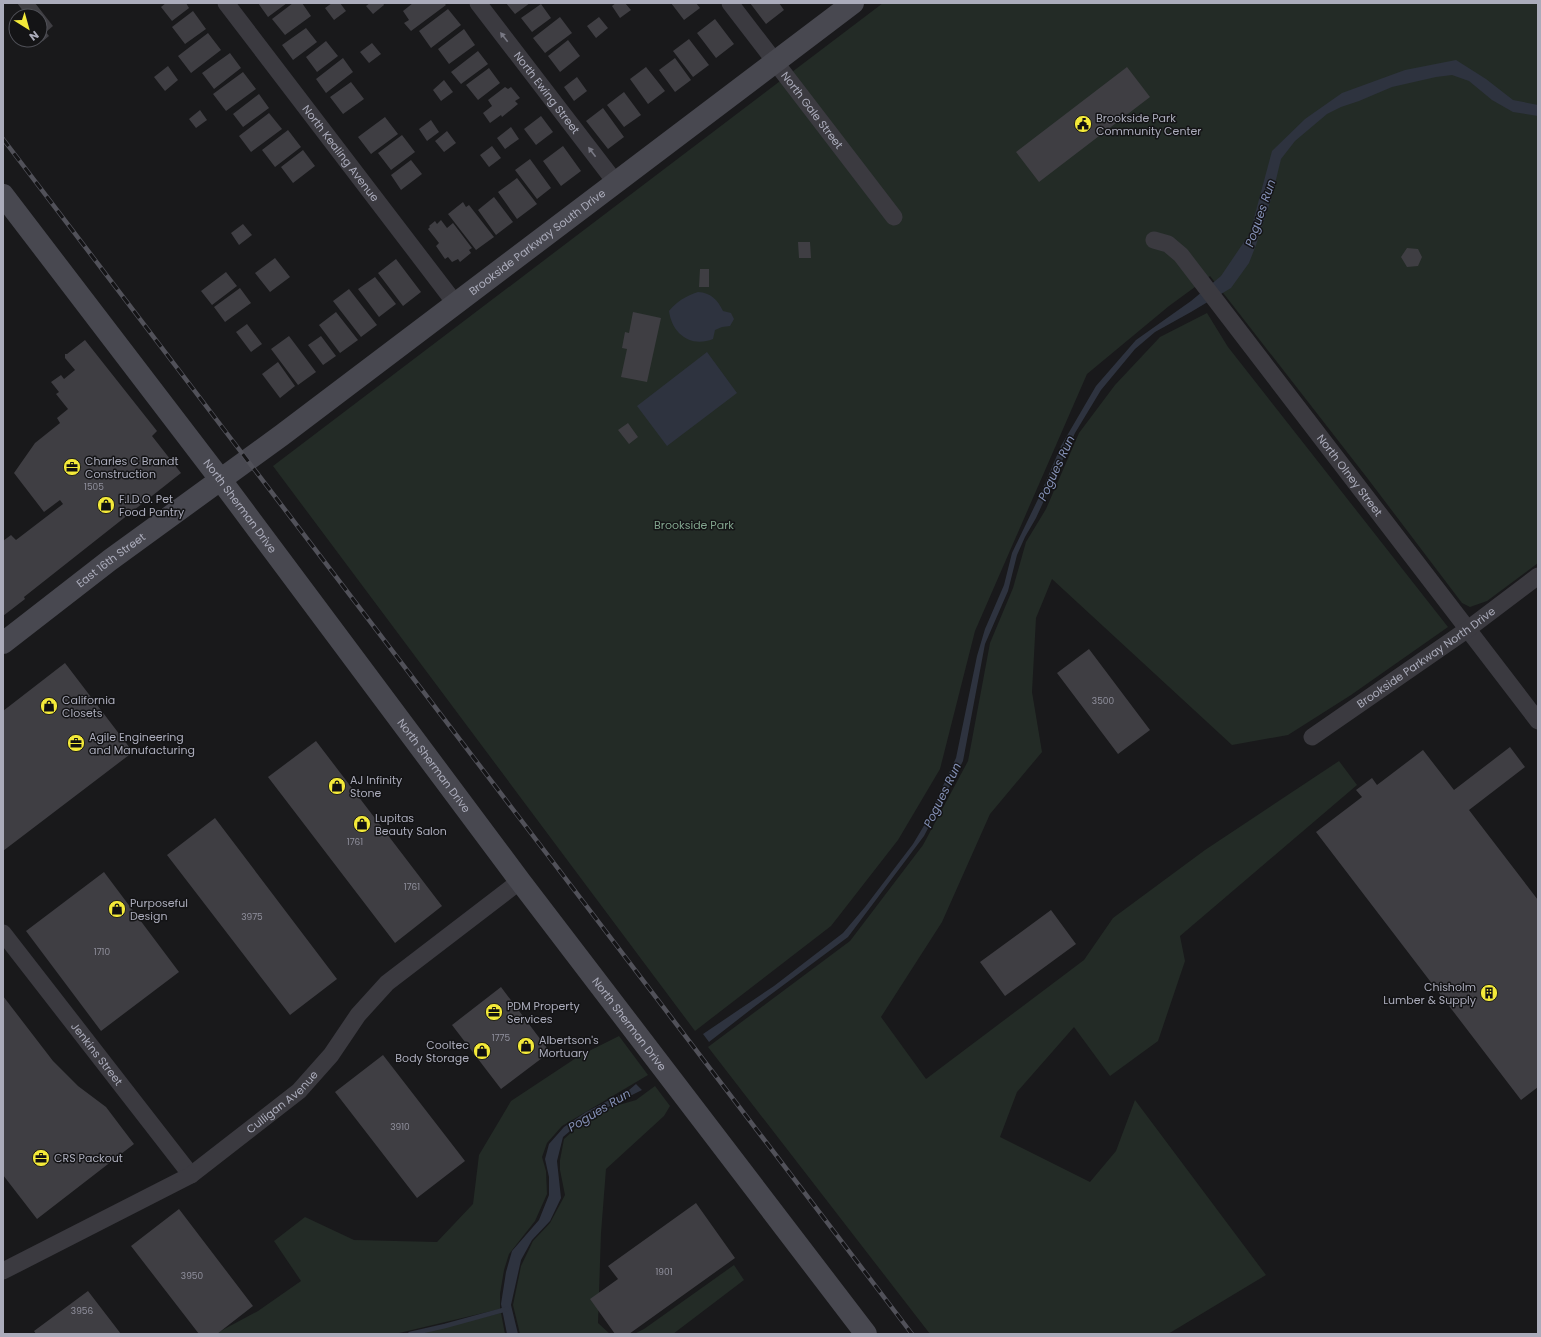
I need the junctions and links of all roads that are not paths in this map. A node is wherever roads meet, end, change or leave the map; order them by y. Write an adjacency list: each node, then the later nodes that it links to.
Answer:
1 (226, 3): 10 (street, North Kealing Avenue)
2 (478, 3): 6 (street, North Ewing Street, one-way to 2)
3 (730, 3): 5 (street, North Gale Street)
4 (853, 3): 5 (main road, Brookside Parkway South Drive)
5 (775, 62): 6 (main road, Brookside Parkway South Drive); 8 (street, North Gale Street)
6 (616, 183): 10 (main road, Brookside Parkway South Drive)
7 (3, 195): 11 (main road, North Sherman Drive)
8 (894, 217)
9 (1154, 240): 13 (street, North Olney Street)
10 (455, 304): 11 (main road, Brookside Parkway South Drive)
11 (220, 479): 14 (main road, East 16th Street); 17 (main road, North Sherman Drive)
12 (1538, 576): 13 (street, Brookside Parkway North Drive)
13 (1468, 628): 15 (street, North Olney Street); 16 (street, Brookside Parkway North Drive)
14 (3, 643)
15 (1538, 721)
16 (1312, 737)
17 (520, 881): 19 (street, Culligan Avenue); 21 (main road, North Sherman Drive)
18 (3, 933): 19 (street, Jenkins Street)
19 (191, 1175): 20 (street, Culligan Avenue)
20 (3, 1272)
21 (866, 1334)

